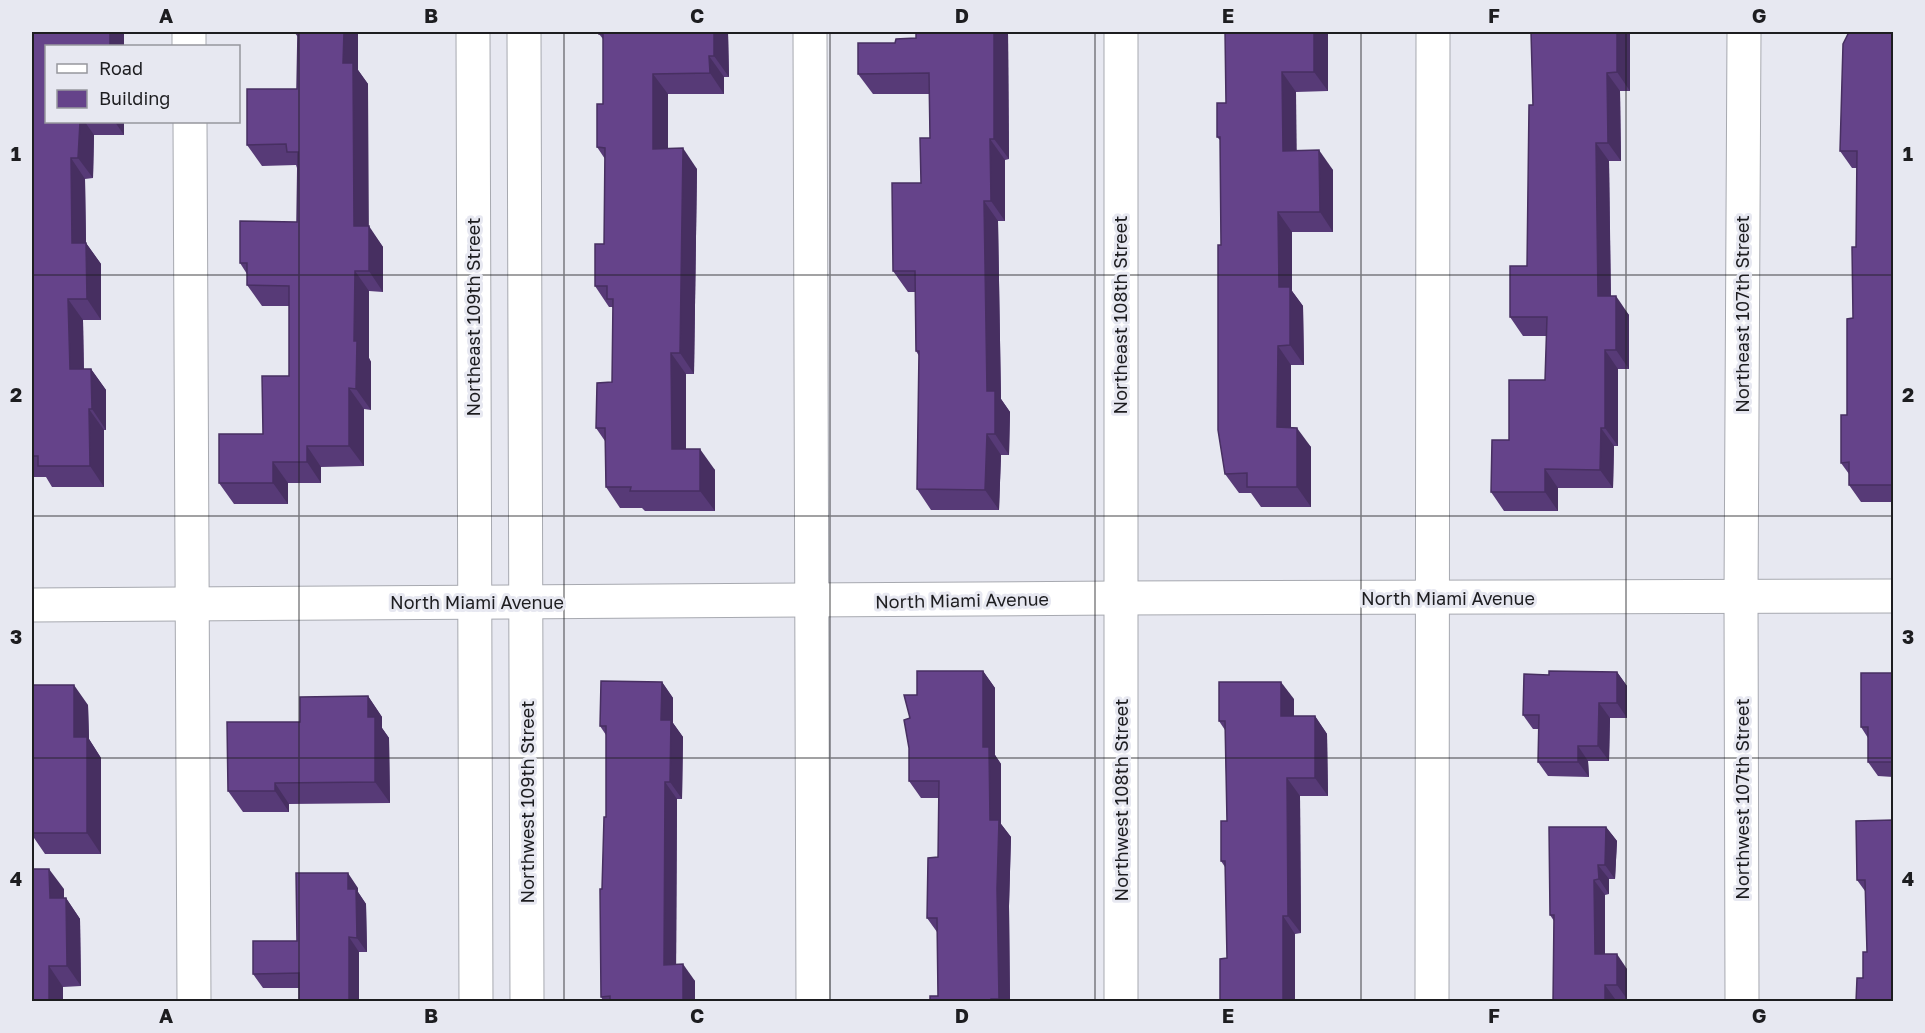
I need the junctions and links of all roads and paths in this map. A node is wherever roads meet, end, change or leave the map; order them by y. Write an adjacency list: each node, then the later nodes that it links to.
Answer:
1 (473, 32): 7 (street, Northeast 109th Street)
2 (524, 32): 8 (street)
3 (810, 32): 16 (street)
4 (1121, 32): 12 (street, Northeast 108th Street)
5 (1433, 32): 13 (street)
6 (1744, 32): 11 (street, Northeast 107th Street)
7 (473, 103): 8 (street); 14 (street, Northeast 109th Street)
8 (524, 104): 15 (street)
9 (190, 123): 17 (street)
10 (1893, 596): 11 (street, North Miami Avenue)
11 (1741, 597): 13 (street, North Miami Avenue); 25 (street, Northwest 107th Street)
12 (1120, 598): 13 (street, North Miami Avenue); 16 (street, North Miami Avenue); 23 (street, Northwest 108th Street)
13 (1432, 598): 24 (street)
14 (474, 602): 15 (street, North Miami Avenue); 17 (street, North Miami Avenue); 20 (street)
15 (526, 602): 16 (street, North Miami Avenue); 21 (street, Northwest 109th Street)
16 (813, 602): 22 (street)
17 (192, 604): 18 (street, North Miami Avenue); 19 (street)
18 (32, 605)
19 (194, 1002)
20 (476, 1002)
21 (527, 1002)
22 (813, 1002)
23 (1121, 1002)
24 (1432, 1002)
25 (1742, 1002)

